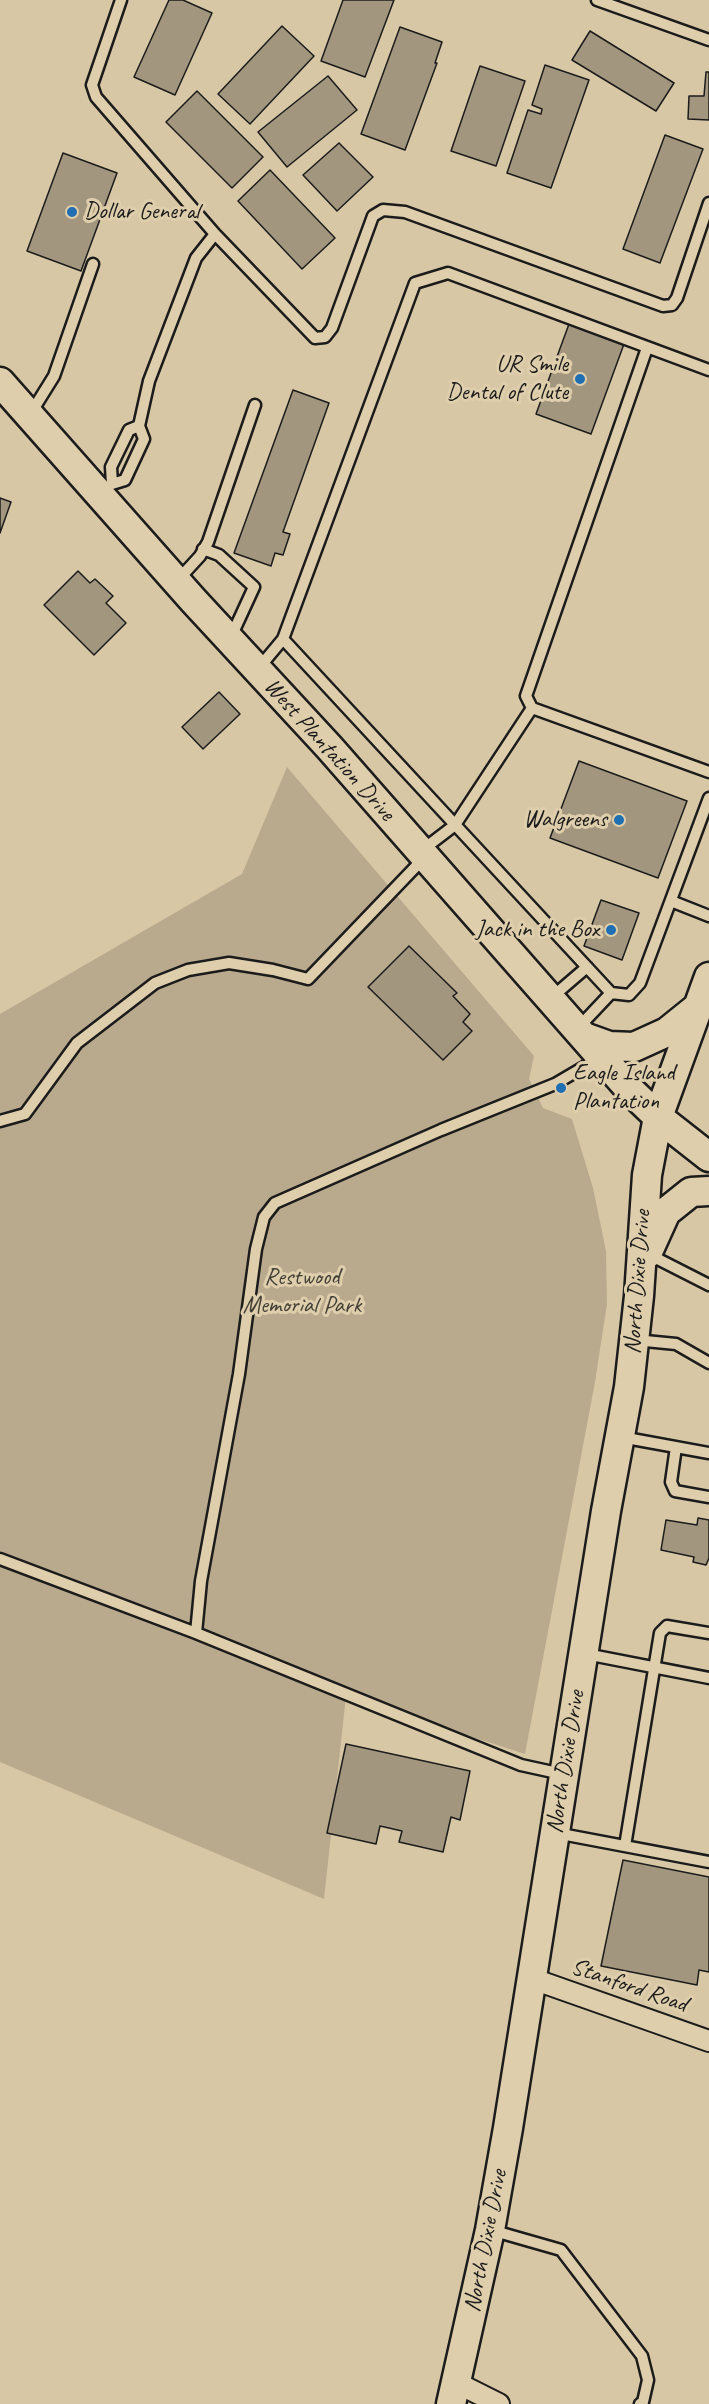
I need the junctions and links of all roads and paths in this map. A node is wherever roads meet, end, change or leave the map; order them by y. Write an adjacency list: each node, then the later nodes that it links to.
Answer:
1 (121, 0): 5 (lane)
2 (597, 0): 3 (lane)
3 (709, 40)
4 (709, 203): 5 (lane)
5 (215, 234): 12 (lane)
6 (93, 264): 11 (lane)
7 (647, 348): 8 (lane); 16 (lane); 19 (lane)
8 (709, 370)
9 (0, 382): 11 (main road, West Plantation Drive)
10 (255, 405): 14 (lane)
11 (29, 416): 13 (main road, West Plantation Drive)
12 (139, 426): 13 (lane); 13 (lane)
13 (107, 491): 15 (main road, West Plantation Drive)
14 (203, 549): 15 (lane); 17 (lane)
15 (176, 581): 17 (main road, West Plantation Drive)
16 (283, 639): 18 (lane); 22 (lane)
17 (230, 640): 18 (main road, West Plantation Drive)
18 (257, 670): 23 (main road, West Plantation Drive)
19 (532, 708): 20 (lane); 22 (lane)
20 (709, 772)
21 (709, 798): 24 (lane)
22 (455, 825): 23 (lane); 26 (lane)
23 (423, 854): 29 (main road, West Plantation Drive); 33 (lane)
24 (671, 901): 25 (lane); 28 (lane)
25 (709, 916)
26 (587, 967): 28 (lane); 29 (lane)
27 (709, 977): 30 (main road, North Dixie Drive)
28 (610, 993): 31 (lane)
29 (550, 999): 31 (main road, West Plantation Drive)
30 (704, 1011): 31 (main road); 32 (main road, North Dixie Drive)
31 (588, 1041): 32 (main road, West Plantation Drive); 45 (lane)
32 (658, 1117): 34 (main road, West Plantation Drive); 36 (main road, North Dixie Drive)
33 (0, 1121)
34 (709, 1157)
35 (709, 1191): 36 (main road)
36 (645, 1259): 37 (lane); 38 (main road, North Dixie Drive)
37 (709, 1285)
38 (634, 1340): 39 (lane); 40 (main road, North Dixie Drive)
39 (709, 1363)
40 (620, 1437): 41 (lane); 47 (main road, North Dixie Drive)
41 (676, 1447): 42 (lane); 43 (lane)
42 (709, 1453)
43 (709, 1497)
44 (0, 1559): 45 (lane)
45 (196, 1633): 50 (lane)
46 (709, 1633): 48 (lane)
47 (583, 1654): 48 (lane); 50 (main road, North Dixie Drive)
48 (655, 1668): 49 (lane); 52 (lane)
49 (709, 1678)
50 (565, 1775): 51 (main road, North Dixie Drive)
51 (555, 1833): 52 (lane); 54 (main road, North Dixie Drive)
52 (625, 1846): 53 (lane)
53 (709, 1862)
54 (533, 1979): 55 (street, Stanford Road); 56 (main road, North Dixie Drive)
55 (709, 2041)
56 (490, 2230): 57 (main road, North Dixie Drive); 59 (lane)
57 (454, 2393): 58 (street)
58 (499, 2404)
59 (640, 2404)

